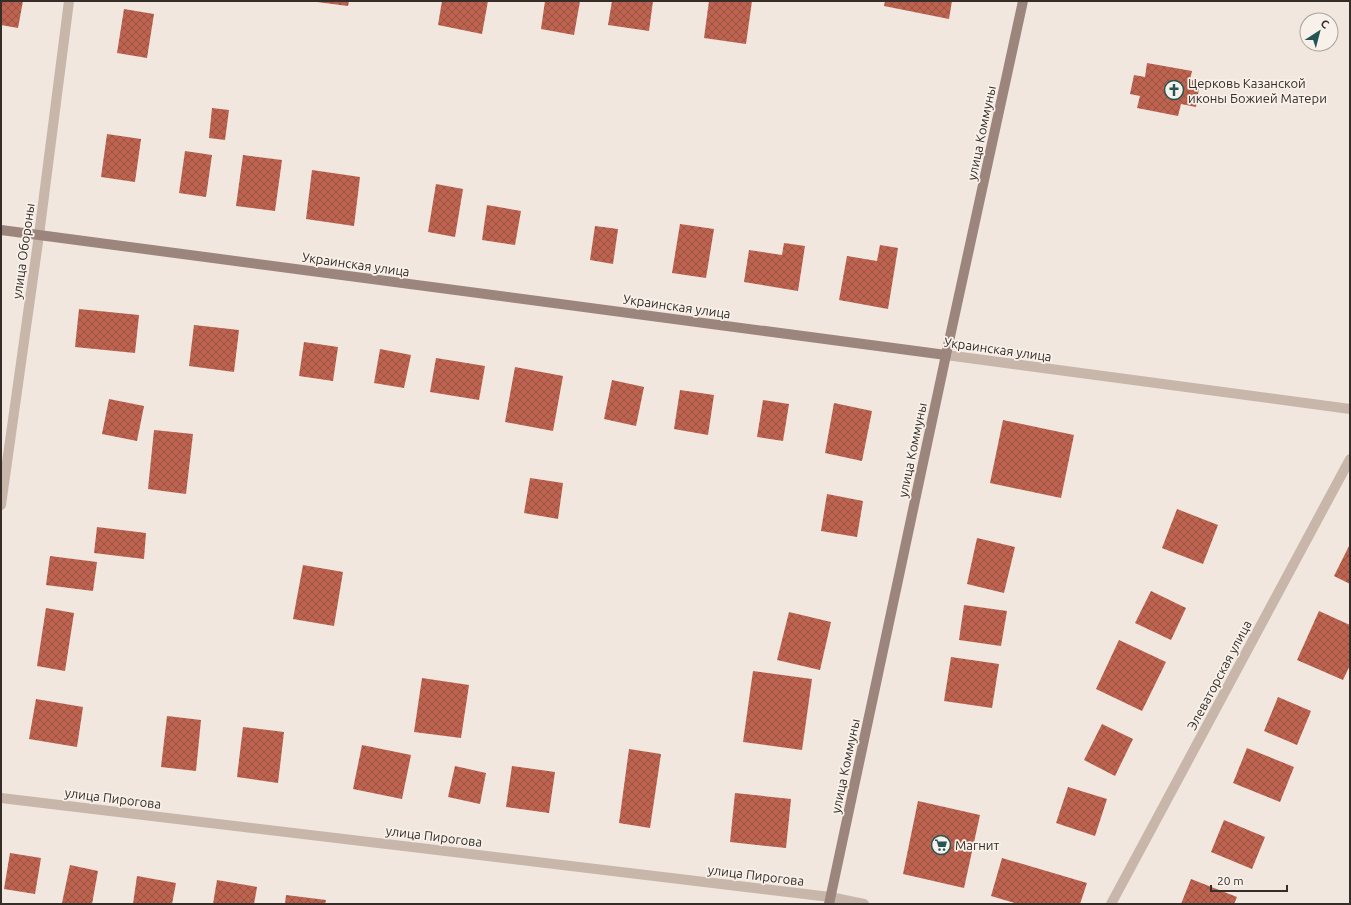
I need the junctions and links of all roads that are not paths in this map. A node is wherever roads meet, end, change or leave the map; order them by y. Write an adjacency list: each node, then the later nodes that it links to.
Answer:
1 (69, 1): 4 (street, улица Обороны)
2 (1023, 1): 5 (street, улица Коммуны)
3 (1, 230): 4 (street, Украинская улица)
4 (39, 235): 5 (street, Украинская улица); 8 (street, улица Обороны)
5 (946, 355): 6 (street, Украинская улица); 10 (street, улица Коммуны)
6 (1350, 409)
7 (1350, 459): 12 (street, Элеваторская улица)
8 (1, 504)
9 (1, 798): 10 (street, улица Пирогова)
10 (830, 900): 11 (street, улица Пирогова)
11 (864, 904)
12 (1111, 904)

